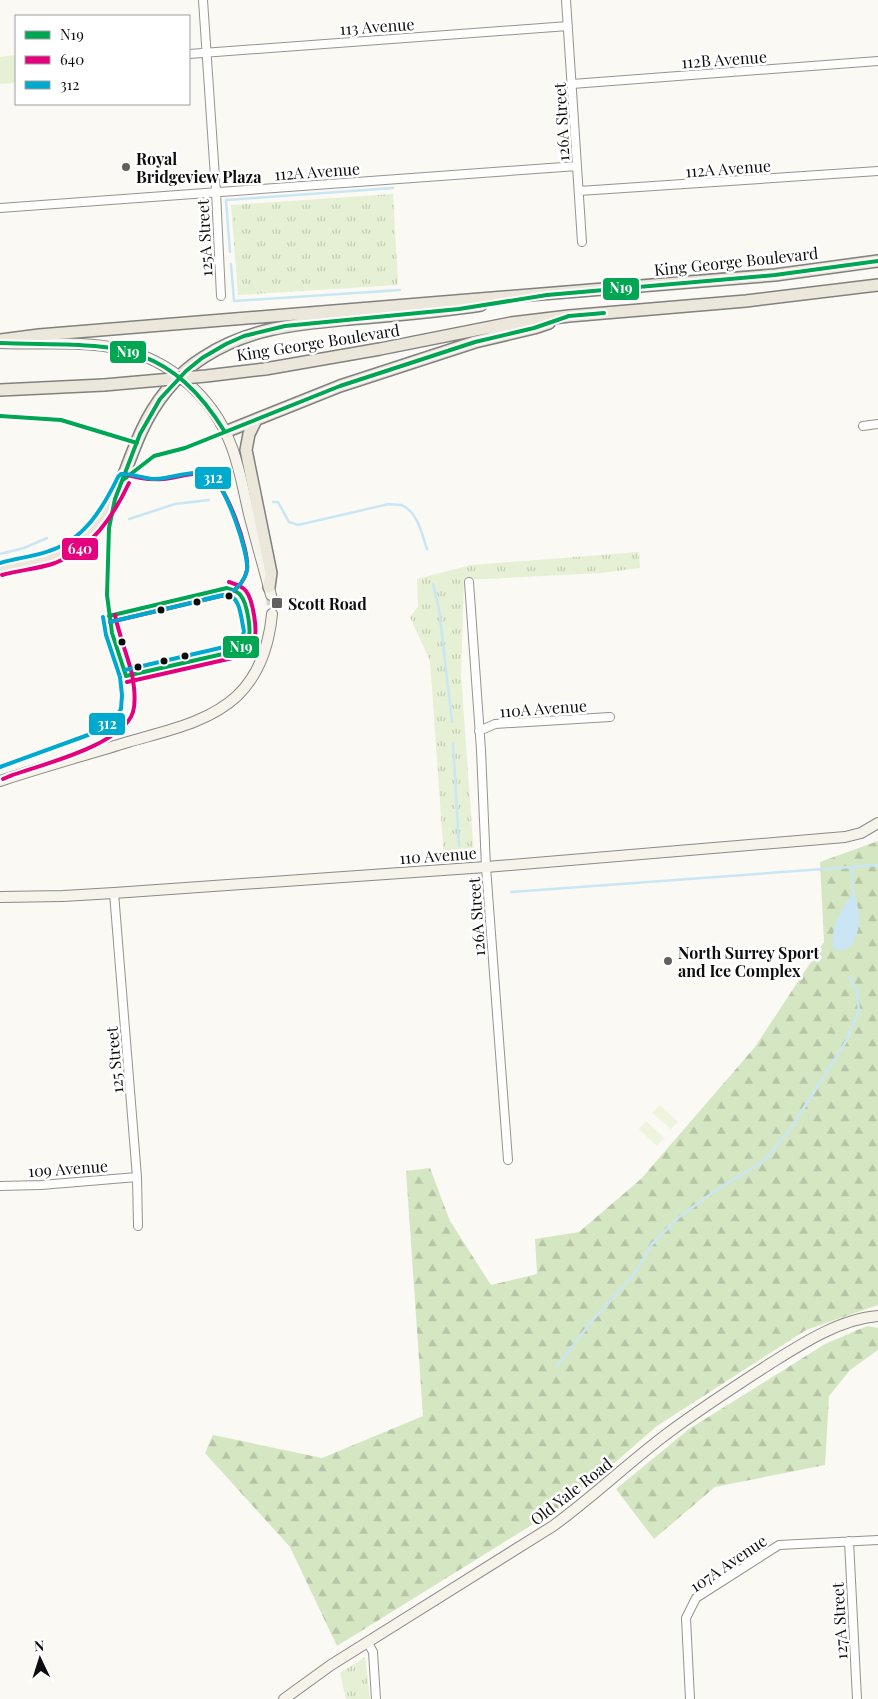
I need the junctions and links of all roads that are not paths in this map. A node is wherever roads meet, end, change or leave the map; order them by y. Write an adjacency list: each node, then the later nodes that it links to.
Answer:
1 (203, 0): 4 (street, 125A Street)
2 (566, 0): 3 (street, 126A Street)
3 (568, 26): 4 (street, 113 Avenue); 7 (street, 126A Street)
4 (207, 53): 5 (street, 113 Avenue); 11 (street, 125A Street)
5 (190, 54)
6 (878, 61): 7 (street, 112B Avenue)
7 (572, 84): 8 (street, 126A Street)
8 (577, 166): 10 (street, 126A Street); 11 (street, 112A Avenue)
9 (878, 172): 10 (street, 112A Avenue)
10 (579, 191): 13 (street, 126A Street)
11 (216, 192): 12 (street, 112A Avenue); 17 (street, 125A Street)
12 (0, 208)
13 (582, 242)
14 (878, 261): 16 (main road, King George Boulevard)
15 (878, 285): 18 (main road, King George Boulevard)
16 (547, 295): 20 (main road, King George Boulevard); 22 (main road)
17 (221, 296)
18 (569, 316): 23 (main road, King George Boulevard, bridge); 24 (main road)
19 (0, 335): 20 (street)
20 (20, 337): 21 (main road, King George Boulevard)
21 (0, 342): 22 (main road)
22 (180, 376): 27 (main road); 28 (main road)
23 (0, 390)
24 (256, 420): 27 (main road); 30 (main road)
25 (878, 424): 26 (street)
26 (863, 426)
27 (226, 432): 30 (main road)
28 (0, 569)
29 (469, 582): 33 (street, 126A Street)
30 (270, 591)
31 (272, 614): 34 (main road)
32 (610, 717): 33 (street, 110A Avenue)
33 (480, 731): 36 (street, 126A Street)
34 (0, 781)
35 (877, 824): 36 (main road, 110 Avenue)
36 (486, 867): 37 (main road, 110 Avenue); 39 (street, 126A Street)
37 (114, 893): 38 (main road, 110 Avenue); 40 (street, 125 Street)
38 (0, 897)
39 (508, 1160)
40 (137, 1177): 41 (street, 109 Avenue); 42 (street, 125 Street)
41 (0, 1186)
42 (138, 1226)
43 (878, 1316): 46 (main road, Old Yale Road)
44 (878, 1540): 45 (street, 107A Avenue)
45 (849, 1541): 49 (street, 107A Avenue); 50 (street, 127A Street)
46 (368, 1643): 47 (main road, Old Yale Road); 48 (street)
47 (284, 1699)
48 (376, 1699)
49 (690, 1699)
50 (857, 1699)

